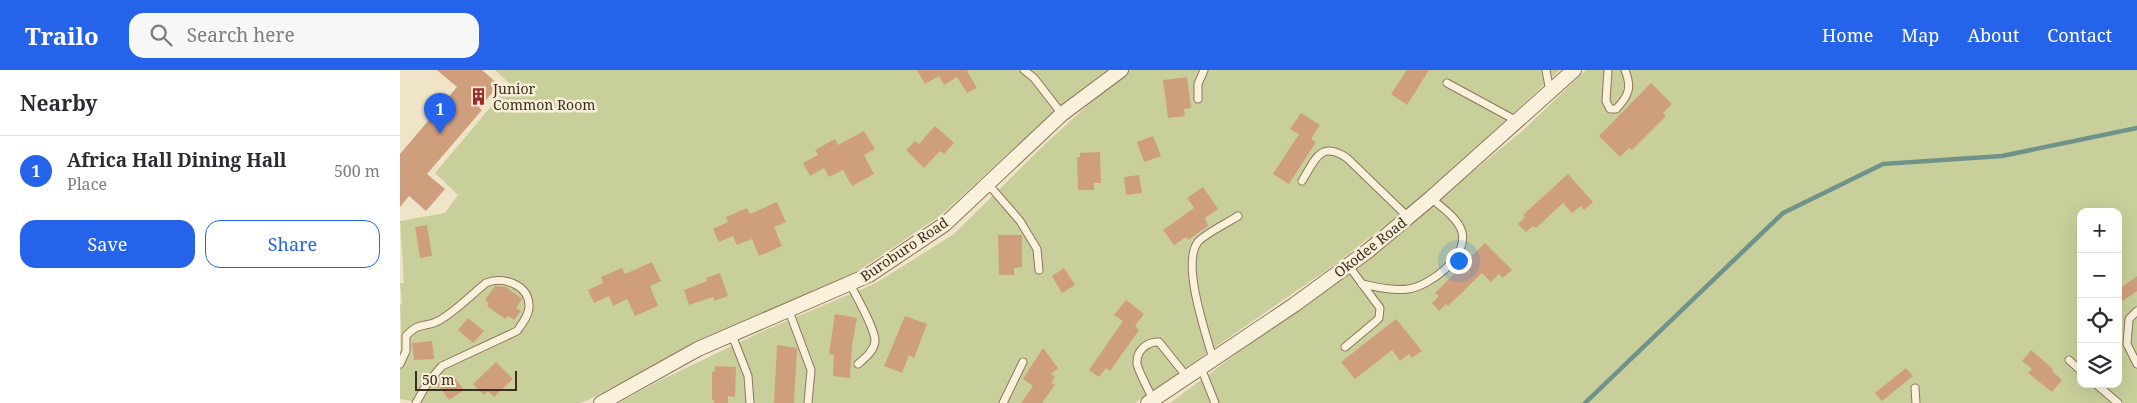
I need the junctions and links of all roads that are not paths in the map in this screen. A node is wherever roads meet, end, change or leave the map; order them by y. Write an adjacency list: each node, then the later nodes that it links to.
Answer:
1 (1024, 70): 11 (lane)
2 (1121, 70): 11 (street, Buroburo Road)
3 (1204, 70): 10 (lane)
4 (1546, 70): 9 (lane)
5 (1574, 70): 9 (street, Okodee Road)
6 (1608, 70): 7 (lane)
7 (1625, 70)
8 (1447, 83): 12 (lane)
9 (1550, 92): 12 (street, Okodee Road)
10 (1198, 98)
11 (1062, 114): 14 (street, Buroburo Road)
12 (1518, 121): 15 (street, Okodee Road)
13 (1302, 181): 17 (lane)
14 (988, 184): 19 (lane); 20 (street, Buroburo Road)
15 (1431, 198): 17 (street, Okodee Road); 21 (lane)
16 (1238, 216): 26 (lane)
17 (1408, 217): 18 (street, Okodee Road)
18 (1348, 265): 21 (lane); 26 (street, Okodee Road)
19 (1039, 270)
20 (850, 284): 22 (street, Buroburo Road); 30 (lane)
21 (1362, 284): 25 (lane)
22 (788, 311): 24 (street, Buroburo Road); 41 (lane)
23 (2137, 311): 31 (lane)
24 (732, 335): 39 (street, Buroburo Road); 40 (lane)
25 (1345, 347)
26 (1214, 359): 33 (street, Okodee Road)
27 (2069, 360): 32 (lane)
28 (1023, 362): 42 (lane)
29 (400, 364): 38 (lane)
30 (858, 364)
31 (2137, 364)
32 (2077, 367)
33 (1201, 368): 34 (street, Okodee Road); 43 (lane)
34 (1187, 378): 37 (street, Okodee Road); 37 (lane)
35 (1915, 388): 44 (lane)
36 (2101, 388): 45 (lane)
37 (1151, 401)
38 (416, 403)
39 (601, 403)
40 (750, 403)
41 (808, 403)
42 (1003, 403)
43 (1215, 403)
44 (1916, 403)
45 (2118, 403)

